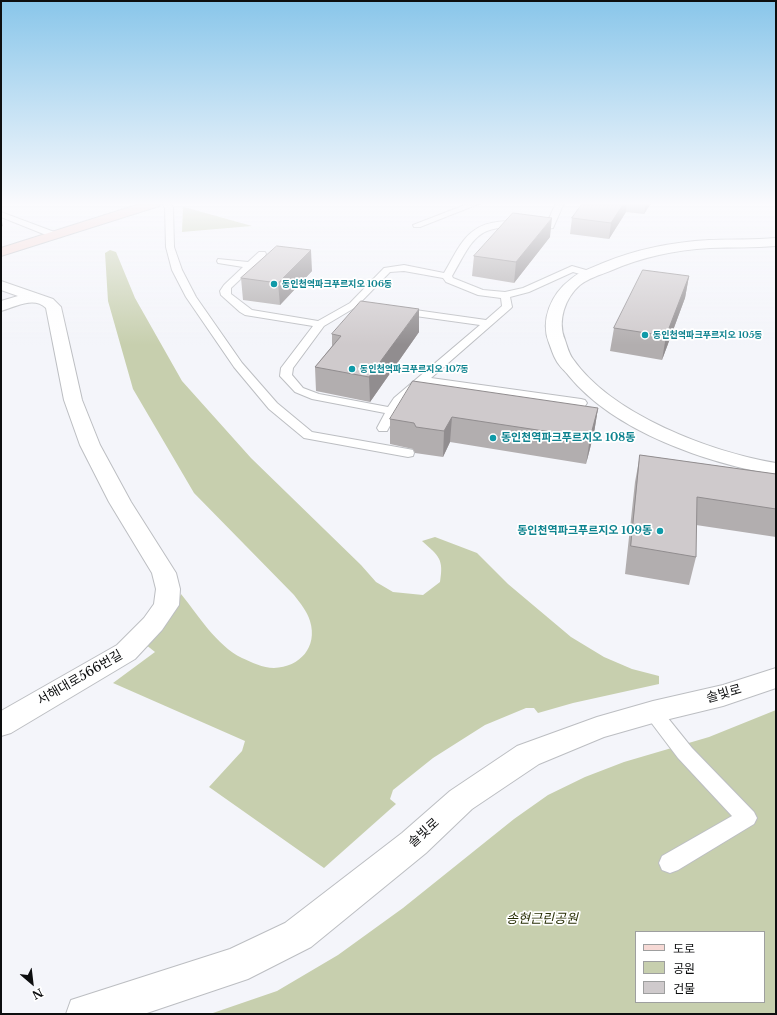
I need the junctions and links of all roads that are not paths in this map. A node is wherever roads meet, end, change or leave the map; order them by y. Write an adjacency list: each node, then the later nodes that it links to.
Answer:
1 (171, 250): 22 (lane)
2 (464, 250): 8 (lane)
3 (660, 250): 7 (street)
4 (262, 254): 6 (lane)
5 (221, 261): 6 (lane)
6 (251, 265): 17 (lane)
7 (590, 274): 10 (lane); 19 (street)
8 (447, 276): 10 (lane); 12 (lane)
9 (1, 285): 11 (street)
10 (505, 295): 16 (lane)
11 (33, 297): 13 (street); 27 (street, 서해대로566번길)
12 (354, 305): 14 (lane); 17 (lane)
13 (1, 306)
14 (368, 307)
15 (391, 310): 16 (lane)
16 (489, 323): 18 (lane)
17 (320, 324): 20 (lane)
18 (421, 380): 19 (lane); 20 (lane)
19 (584, 395): 24 (street)
20 (392, 411): 21 (lane)
21 (382, 428)
22 (408, 453)
23 (776, 454): 24 (street)
24 (776, 469)
25 (776, 678): 26 (street, 솔빛로)
26 (653, 712): 28 (lane); 29 (street, 솔빛로)
27 (1, 724)
28 (670, 863)
29 (84, 1014)

